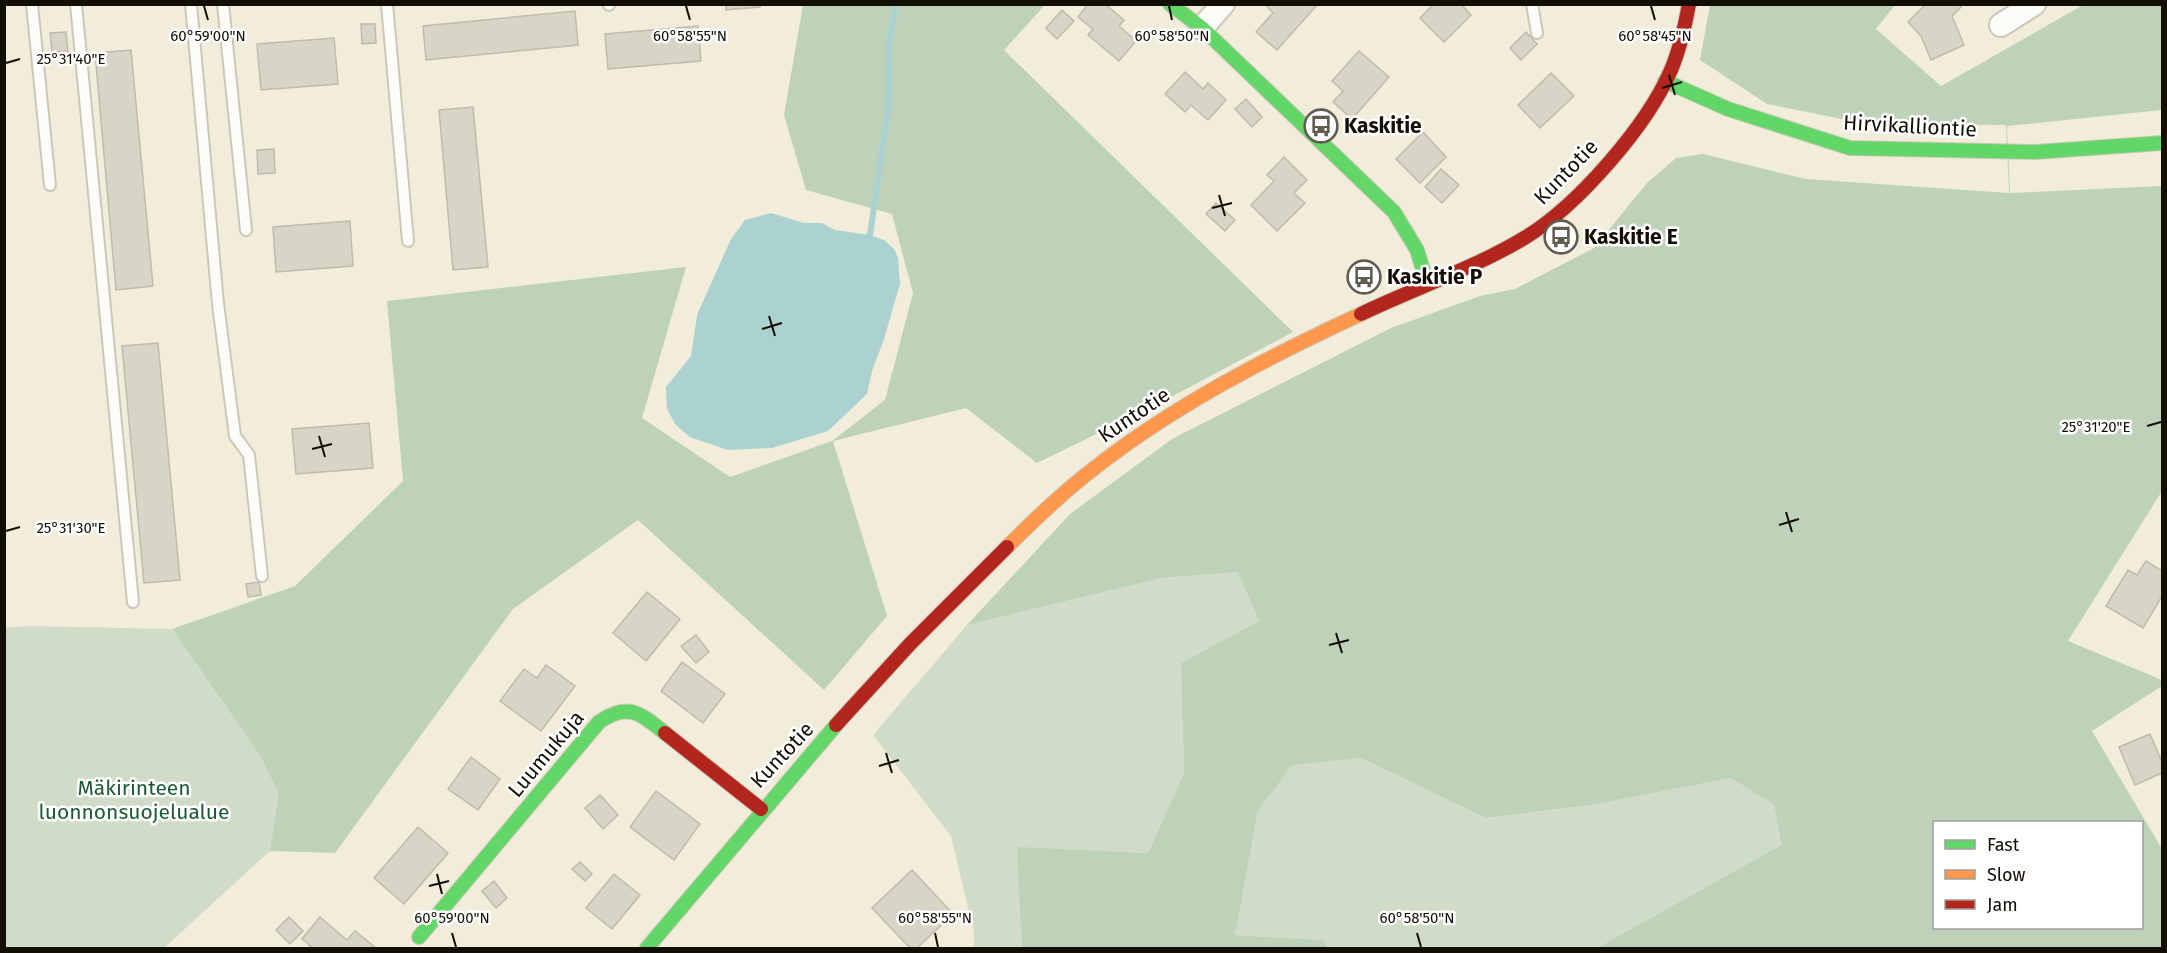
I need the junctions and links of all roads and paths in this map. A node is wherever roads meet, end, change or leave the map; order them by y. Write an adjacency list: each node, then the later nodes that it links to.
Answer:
1 (32, 4): 16 (lane)
2 (76, 4): 21 (lane)
3 (191, 4): 20 (lane)
4 (223, 4): 17 (lane)
5 (387, 4): 18 (lane)
6 (1170, 4): 12 (street)
7 (1223, 4): 12 (street)
8 (1532, 4): 13 (lane)
9 (1689, 4): 14 (street, Kuntotie)
10 (2034, 4): 11 (street)
11 (2001, 25)
12 (1202, 28): 19 (street)
13 (1538, 33)
14 (1665, 81): 15 (street, Hirvikalliontie); 19 (street, Kuntotie)
15 (2163, 143)
16 (50, 185)
17 (246, 230)
18 (408, 241)
19 (1427, 283): 22 (street, Kuntotie)
20 (262, 576)
21 (133, 602)
22 (761, 809): 23 (street, Luumukuja); 24 (street, Kuntotie)
23 (419, 938)
24 (647, 948)

